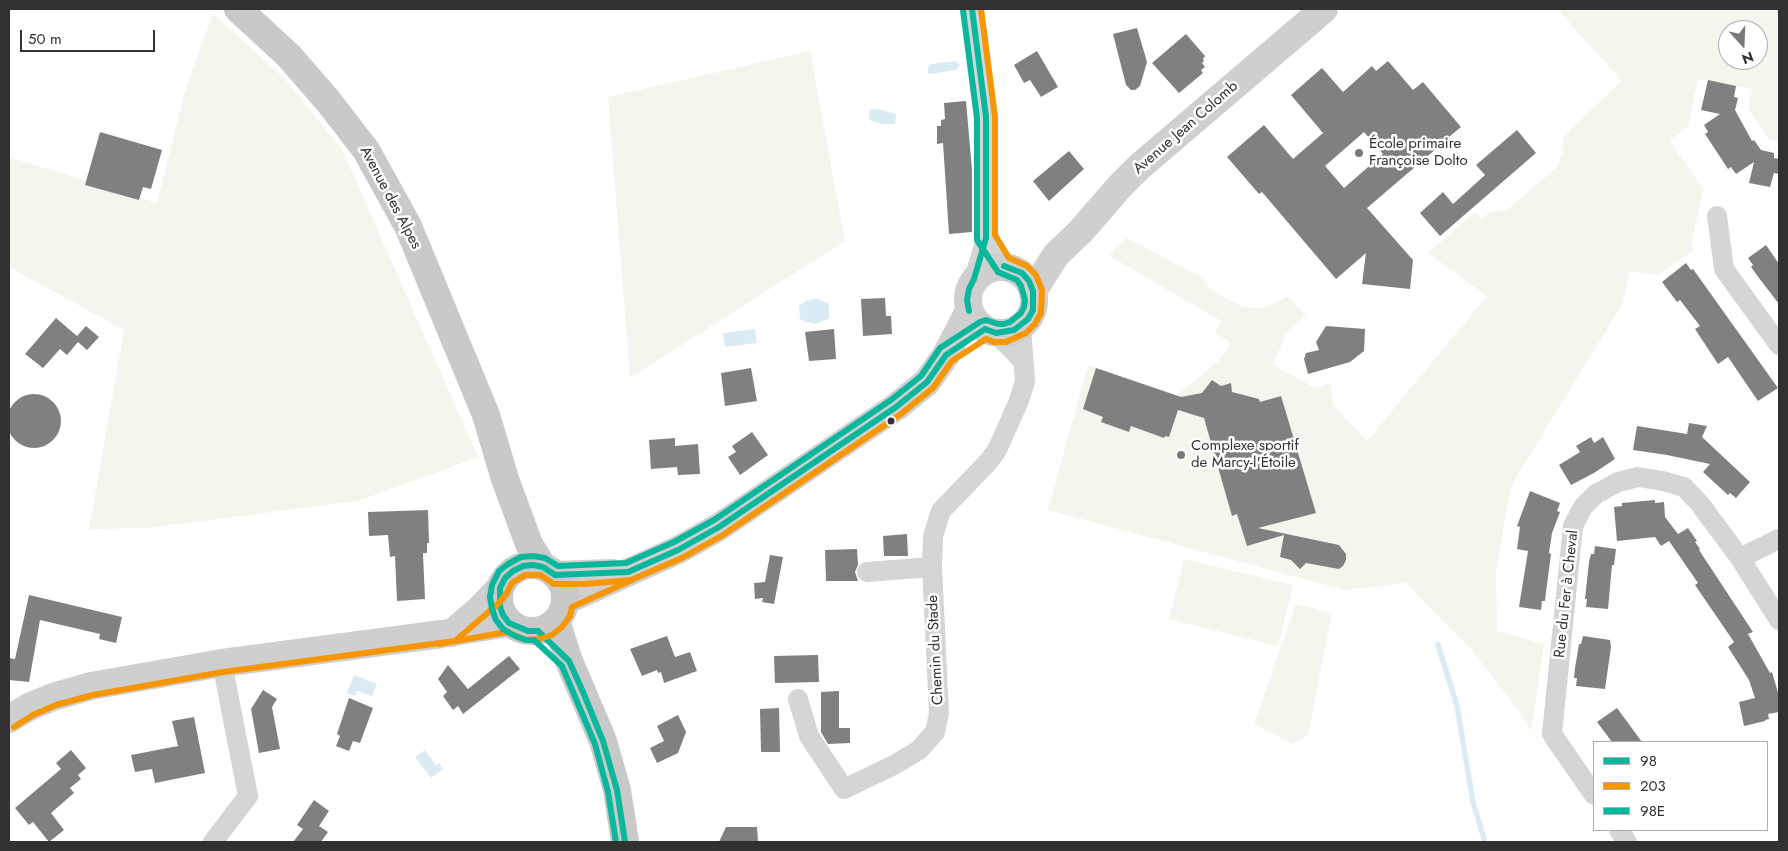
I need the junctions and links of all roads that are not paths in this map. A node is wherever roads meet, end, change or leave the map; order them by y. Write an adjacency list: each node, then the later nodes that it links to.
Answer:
1 (238, 9): 12 (main road, Avenue des Alpes)
2 (972, 9): 5 (street)
3 (1324, 9): 6 (street, Avenue Jean Colomb)
4 (1717, 216): 11 (street)
5 (986, 238): 7 (street); 8 (street)
6 (1056, 255): 7 (street, Avenue Jean Colomb); 9 (street, Avenue Jean Colomb)
7 (1008, 267): 8 (street); 9 (street)
8 (974, 279): 10 (street)
9 (1033, 291): 10 (street)
10 (993, 325): 15 (street, Chemin du Stade); 17 (street)
11 (1779, 344)
12 (505, 478): 16 (main road, Avenue des Alpes); 19 (main road, Avenue des Alpes)
13 (1779, 539): 14 (street)
14 (1740, 558): 21 (street, Rue du Fer à Cheval); 27 (street, Rue du Fer à Cheval)
15 (932, 567): 18 (street); 25 (street, Chemin du Stade)
16 (549, 571): 17 (street); 19 (main road); 20 (main road)
17 (628, 572): 20 (street)
18 (867, 572)
19 (507, 579): 22 (main road); 23 (street)
20 (553, 617): 22 (main road); 30 (main road)
21 (1779, 620)
22 (509, 623): 23 (street)
23 (452, 633): 24 (street)
24 (222, 664): 26 (street); 29 (street)
25 (798, 699)
26 (9, 719)
27 (1593, 794)
28 (1619, 831): 31 (street)
29 (213, 842)
30 (625, 842)
31 (1627, 842)

